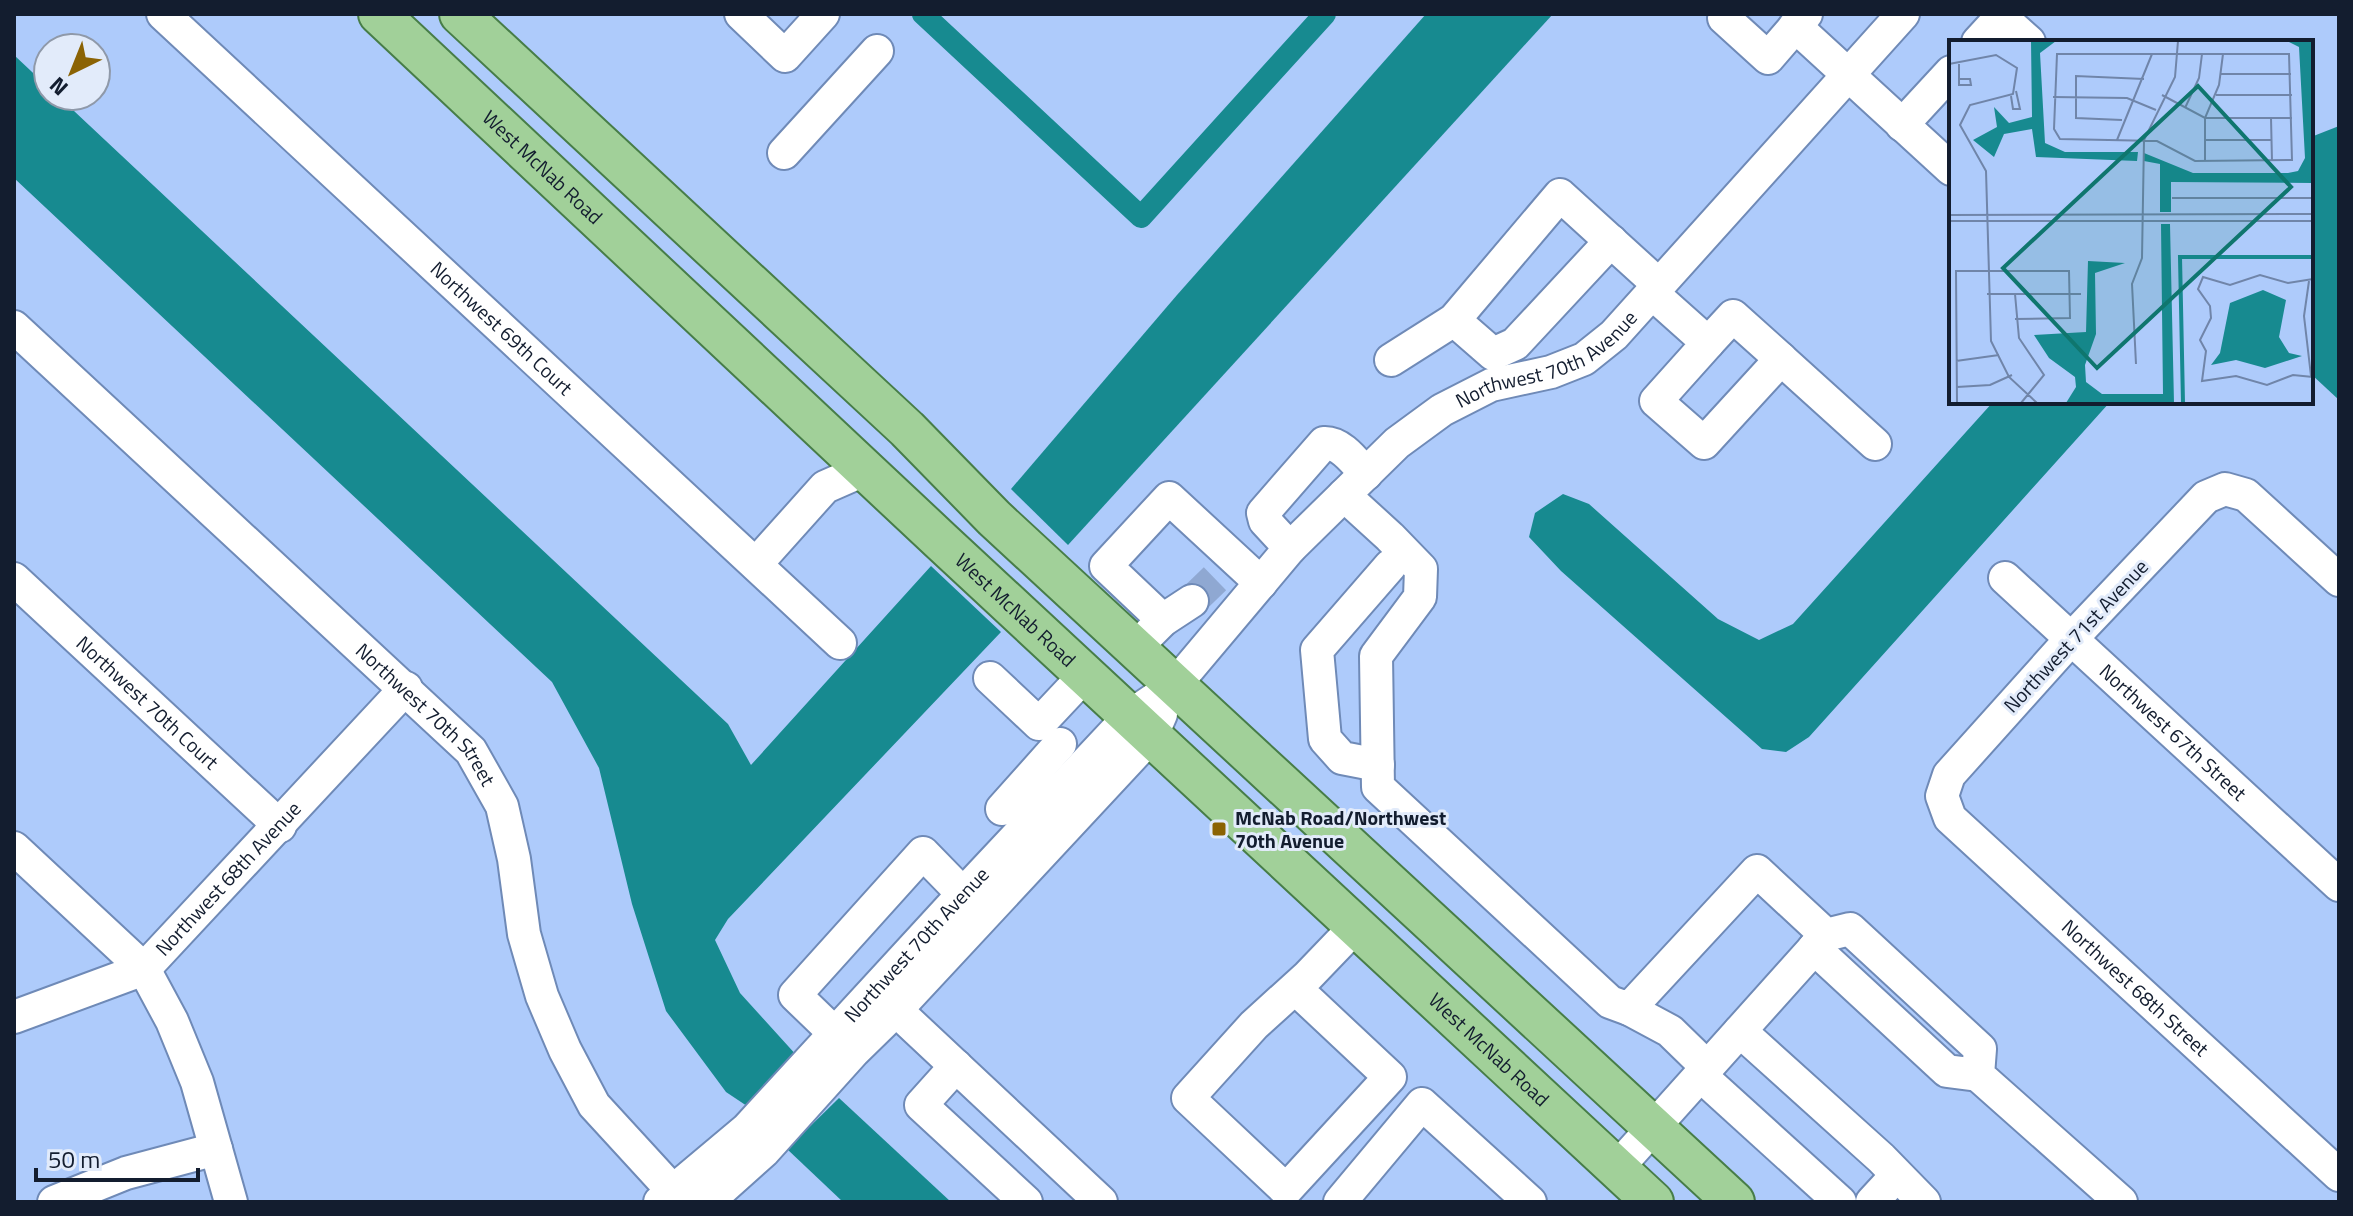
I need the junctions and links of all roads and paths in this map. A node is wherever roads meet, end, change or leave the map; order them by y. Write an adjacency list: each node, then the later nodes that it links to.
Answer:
1 (163, 14): 28 (street, Northwest 69th Court)
2 (379, 14): 25 (main road, West McNab Road)
3 (460, 14): 35 (main road)
4 (741, 14): 5 (street)
5 (823, 14)
6 (1727, 14): 8 (street)
7 (1903, 14): 13 (street, Northwest 70th Avenue)
8 (1801, 20): 13 (street)
9 (1980, 40): 10 (street)
10 (2027, 40)
11 (877, 51): 15 (street)
12 (1949, 74): 14 (street)
13 (1849, 76): 14 (street); 18 (street, Northwest 70th Avenue)
14 (1902, 125): 16 (street)
15 (784, 153)
16 (1949, 167)
17 (1611, 241): 18 (street); 19 (street); 19 (street)
18 (1655, 289): 21 (street); 26 (street, Northwest 70th Avenue)
19 (1454, 320): 23 (street)
20 (14, 327): 46 (street, Northwest 70th Street)
21 (1708, 343): 22 (street); 22 (street)
22 (1781, 359): 24 (street)
23 (1391, 360)
24 (1875, 444)
25 (866, 469): 28 (street); 43 (main road, West McNab Road)
26 (1355, 484): 27 (street, Northwest 70th Avenue); 27 (street); 39 (street)
27 (1290, 548): 34 (street, Northwest 70th Avenue)
28 (756, 564): 41 (street, Northwest 69th Court)
29 (1106, 566): 34 (street); 35 (street); 38 (street)
30 (1390, 566): 37 (street)
31 (2005, 578): 40 (street, Northwest 67th Street)
32 (14, 579): 53 (street, Northwest 70th Court)
33 (2339, 580): 40 (street, Northwest 71st Avenue)
34 (1261, 583): 45 (street, Northwest 70th Avenue)
35 (1069, 587): 42 (main road)
36 (1192, 601): 38 (street)
37 (1359, 601): 39 (street); 49 (street)
38 (1163, 620): 42 (street)
39 (1394, 632): 49 (street)
40 (2072, 638): 51 (street, Northwest 71st Avenue); 55 (street, Northwest 67th Street)
41 (840, 643)
42 (1135, 649): 45 (main road)
43 (1086, 674): 47 (main road, West McNab Road); 48 (street)
44 (990, 678): 48 (street)
45 (1174, 686): 47 (street, Northwest 70th Avenue); 68 (main road)
46 (406, 688): 53 (street, Northwest 68th Avenue); 73 (street, Northwest 70th Street)
47 (1141, 725): 50 (street, Northwest 70th Avenue); 57 (main road, West McNab Road); 62 (street, Northwest 70th Avenue)
48 (1050, 734): 50 (street); 52 (street)
49 (1378, 765): 61 (street)
50 (1083, 768): 56 (street, Northwest 70th Avenue)
51 (1942, 796): 71 (street, Northwest 68th Street)
52 (1002, 809)
53 (280, 826): 59 (street, Northwest 68th Avenue)
54 (14, 848): 59 (street)
55 (2339, 885)
56 (963, 894): 65 (street, Northwest 70th Avenue); 65 (street)
57 (1356, 926): 60 (street); 70 (main road, West McNab Road)
58 (1820, 942): 61 (street); 64 (street); 86 (street)
59 (144, 969): 63 (street, Northwest 68th Avenue); 69 (street)
60 (1295, 988): 60 (street)
61 (1629, 1009): 67 (street)
62 (896, 1010): 65 (street, Northwest 70th Avenue); 66 (street)
63 (14, 1017)
64 (1740, 1031): 67 (street); 72 (street)
65 (845, 1043): 73 (street, Northwest 70th Avenue); 76 (street, Northwest 70th Avenue)
66 (956, 1066): 77 (street); 78 (street)
67 (1704, 1071): 68 (street); 83 (street)
68 (1654, 1127): 70 (street); 82 (main road)
69 (216, 1149): 74 (street); 75 (street)
70 (1617, 1168): 81 (main road, West McNab Road)
71 (2339, 1175)
72 (1896, 1176): 84 (street); 85 (street)
73 (672, 1199)
74 (54, 1202)
75 (231, 1202)
76 (707, 1202)
77 (1026, 1202)
78 (1101, 1202)
79 (1340, 1202): 80 (street)
80 (1530, 1202)
81 (1653, 1202)
82 (1734, 1202)
83 (1840, 1202)
84 (1872, 1202)
85 (1924, 1202)
86 (2121, 1202)

